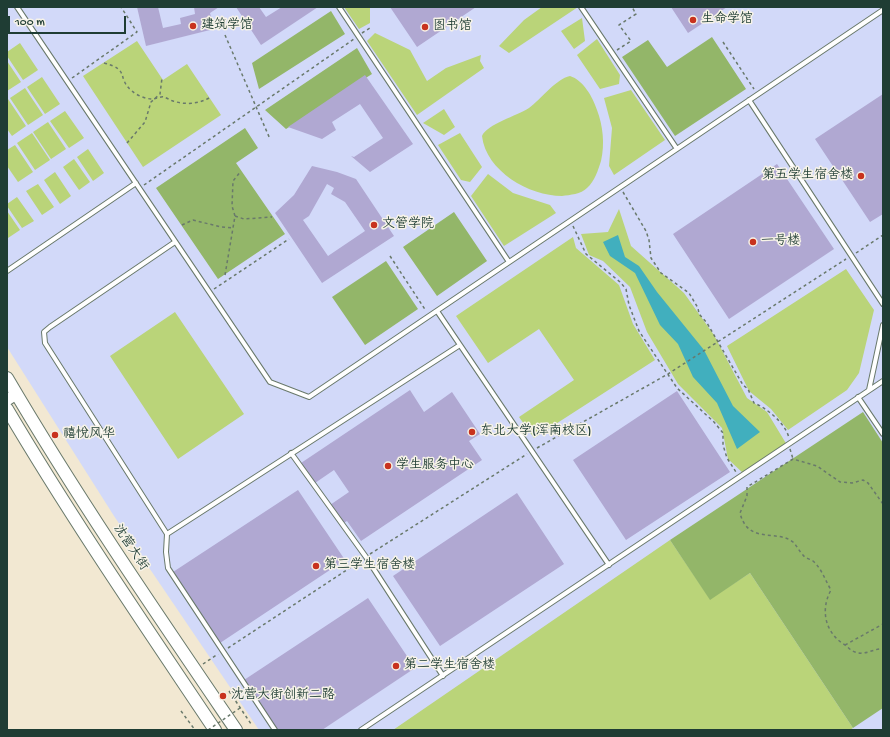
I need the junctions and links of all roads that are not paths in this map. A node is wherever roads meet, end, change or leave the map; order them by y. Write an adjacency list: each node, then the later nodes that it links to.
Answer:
1 (17, 7): 7 (lane)
2 (339, 7): 9 (lane)
3 (581, 7): 6 (lane)
4 (883, 10): 5 (lane)
5 (749, 100): 6 (lane); 11 (lane)
6 (677, 149): 9 (lane)
7 (136, 183): 8 (lane); 10 (lane)
8 (176, 242): 12 (lane); 22 (lane)
9 (509, 262): 12 (lane)
10 (7, 271)
11 (883, 304)
12 (437, 311): 14 (lane)
13 (883, 324): 17 (lane)
14 (460, 345): 21 (lane); 23 (lane)
15 (883, 381): 17 (lane)
16 (10, 390): 26 (main road, 沈营大街)
17 (869, 390): 18 (lane)
18 (858, 397): 20 (lane); 23 (lane)
19 (7, 409): 25 (main road)
20 (883, 434)
21 (290, 453): 22 (lane); 24 (lane)
22 (168, 534): 27 (lane)
23 (609, 565): 24 (lane)
24 (443, 676): 28 (lane)
25 (216, 730)
26 (236, 730)
27 (275, 730)
28 (361, 730)

